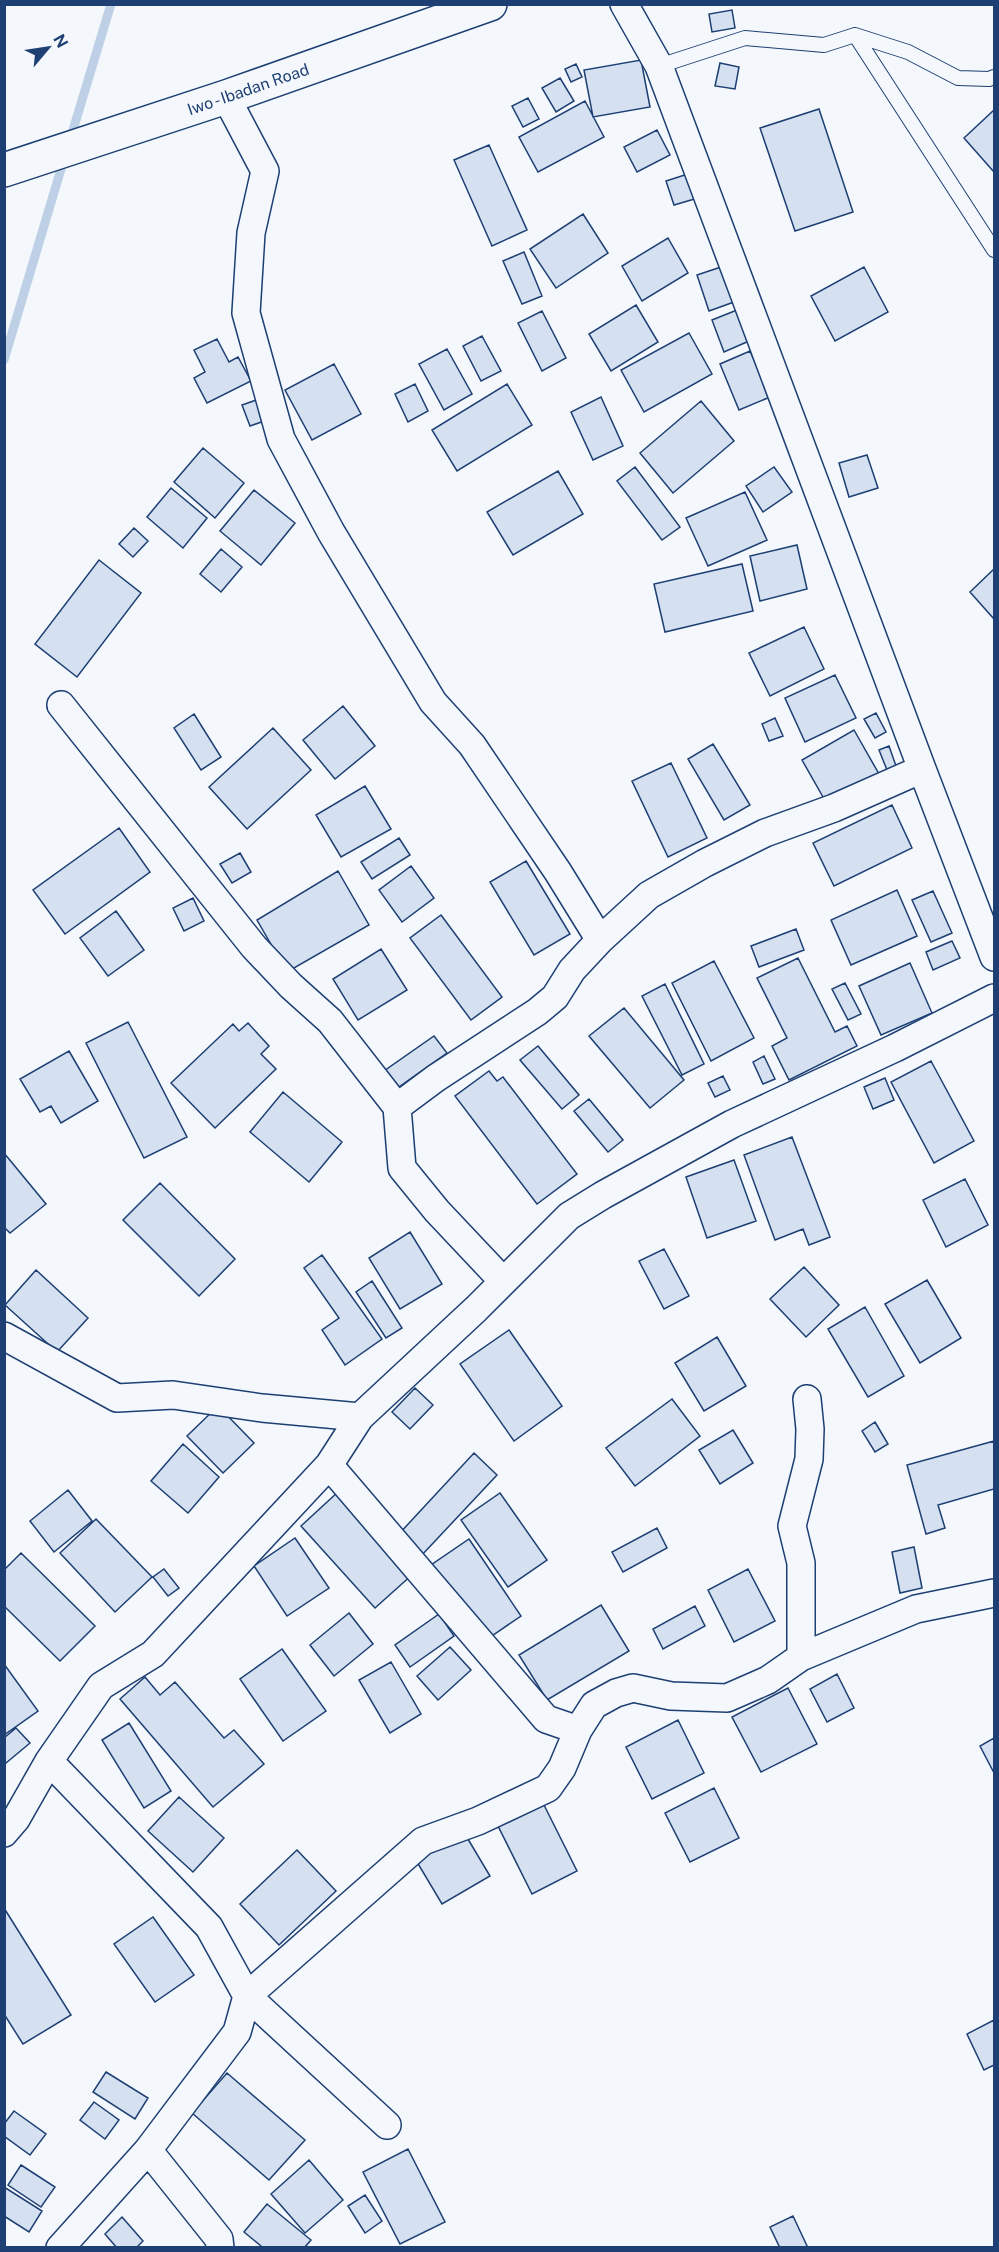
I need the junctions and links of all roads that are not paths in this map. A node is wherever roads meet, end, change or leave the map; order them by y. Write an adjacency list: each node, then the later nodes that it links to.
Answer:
1 (490, 4): 6 (main road, Iwo - Ibadan Road)
2 (624, 4): 4 (street)
3 (855, 35): 4 (lane); 5 (lane); 8 (lane)
4 (658, 66): 10 (street)
5 (994, 77)
6 (226, 97): 7 (main road, Iwo - Ibadan Road); 11 (street)
7 (4, 170)
8 (994, 250)
9 (61, 705): 14 (street)
10 (922, 769): 11 (street); 12 (street)
11 (600, 940): 14 (street)
12 (994, 957)
13 (994, 998): 15 (street)
14 (397, 1107): 15 (street)
15 (503, 1281): 18 (street)
16 (4, 1336): 18 (street)
17 (807, 1399): 21 (street)
18 (360, 1417): 19 (street)
19 (329, 1465): 22 (street); 23 (street)
20 (994, 1593): 21 (street)
21 (801, 1657): 22 (street)
22 (578, 1730): 25 (street)
23 (49, 1761): 24 (street); 25 (street)
24 (4, 1833)
25 (247, 1996): 26 (street); 27 (street)
26 (387, 2125)
27 (148, 2150): 28 (street); 29 (street)
28 (60, 2247)
29 (220, 2247)

